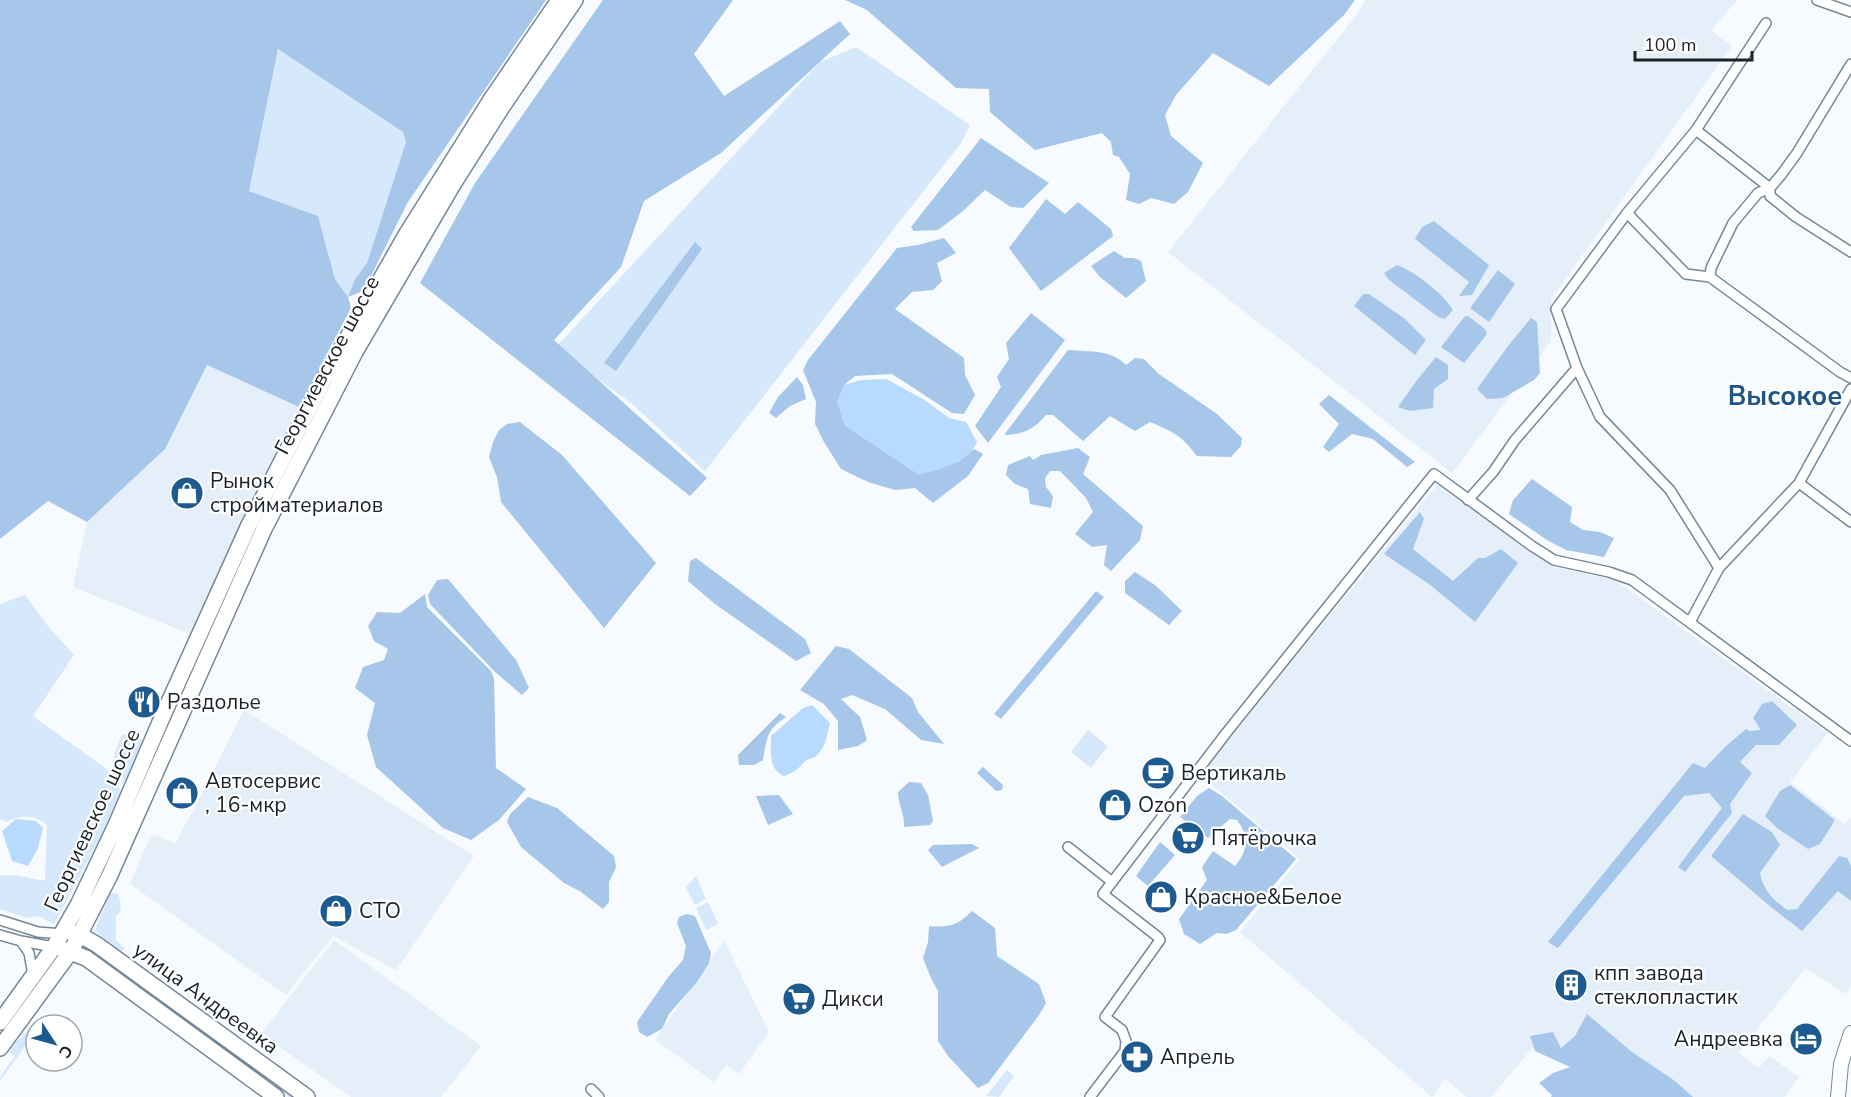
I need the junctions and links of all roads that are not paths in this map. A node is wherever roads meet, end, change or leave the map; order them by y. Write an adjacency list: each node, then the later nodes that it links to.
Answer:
1 (559, 0): 20 (main road, Георгиевское шоссе)
2 (576, 0): 20 (main road, Георгиевское шоссе)
3 (1817, 0): 4 (street)
4 (1851, 12)
5 (1766, 23): 7 (street)
6 (1851, 64): 8 (street)
7 (1696, 130): 8 (street); 9 (street)
8 (1770, 188): 10 (street); 11 (street)
9 (1627, 213): 11 (street); 12 (street)
10 (1851, 252)
11 (1710, 277): 13 (street)
12 (1577, 369): 16 (street); 18 (street)
13 (1851, 378)
14 (1851, 389): 15 (street)
15 (1799, 483): 17 (street); 18 (street)
16 (1468, 500): 19 (street); 23 (street)
17 (1851, 522)
18 (1719, 568): 19 (street)
19 (1690, 622): 21 (street)
20 (171, 715): 25 (main road, Георгиевское шоссе); 27 (main road, Георгиевское шоссе)
21 (1851, 741)
22 (1068, 847): 23 (street)
23 (1112, 882): 39 (street)
24 (0, 920): 25 (street)
25 (63, 934): 27 (main road); 29 (main road, Георгиевское шоссе)
26 (0, 935): 28 (street)
27 (80, 935): 30 (main road, Георгиевское шоссе); 37 (main road, улица Андреевка)
28 (21, 941): 29 (street); 31 (street)
29 (54, 947): 30 (main road, улица Андреевка); 31 (main road, Георгиевское шоссе)
30 (71, 951): 34 (main road, Георгиевское шоссе); 36 (main road, улица Андреевка)
31 (33, 976): 32 (main road, Георгиевское шоссе)
32 (0, 1022)
33 (1851, 1033): 40 (main road)
34 (0, 1048)
35 (591, 1089): 38 (street)
36 (276, 1097)
37 (307, 1097)
38 (599, 1097)
39 (1090, 1097)
40 (1838, 1097)

